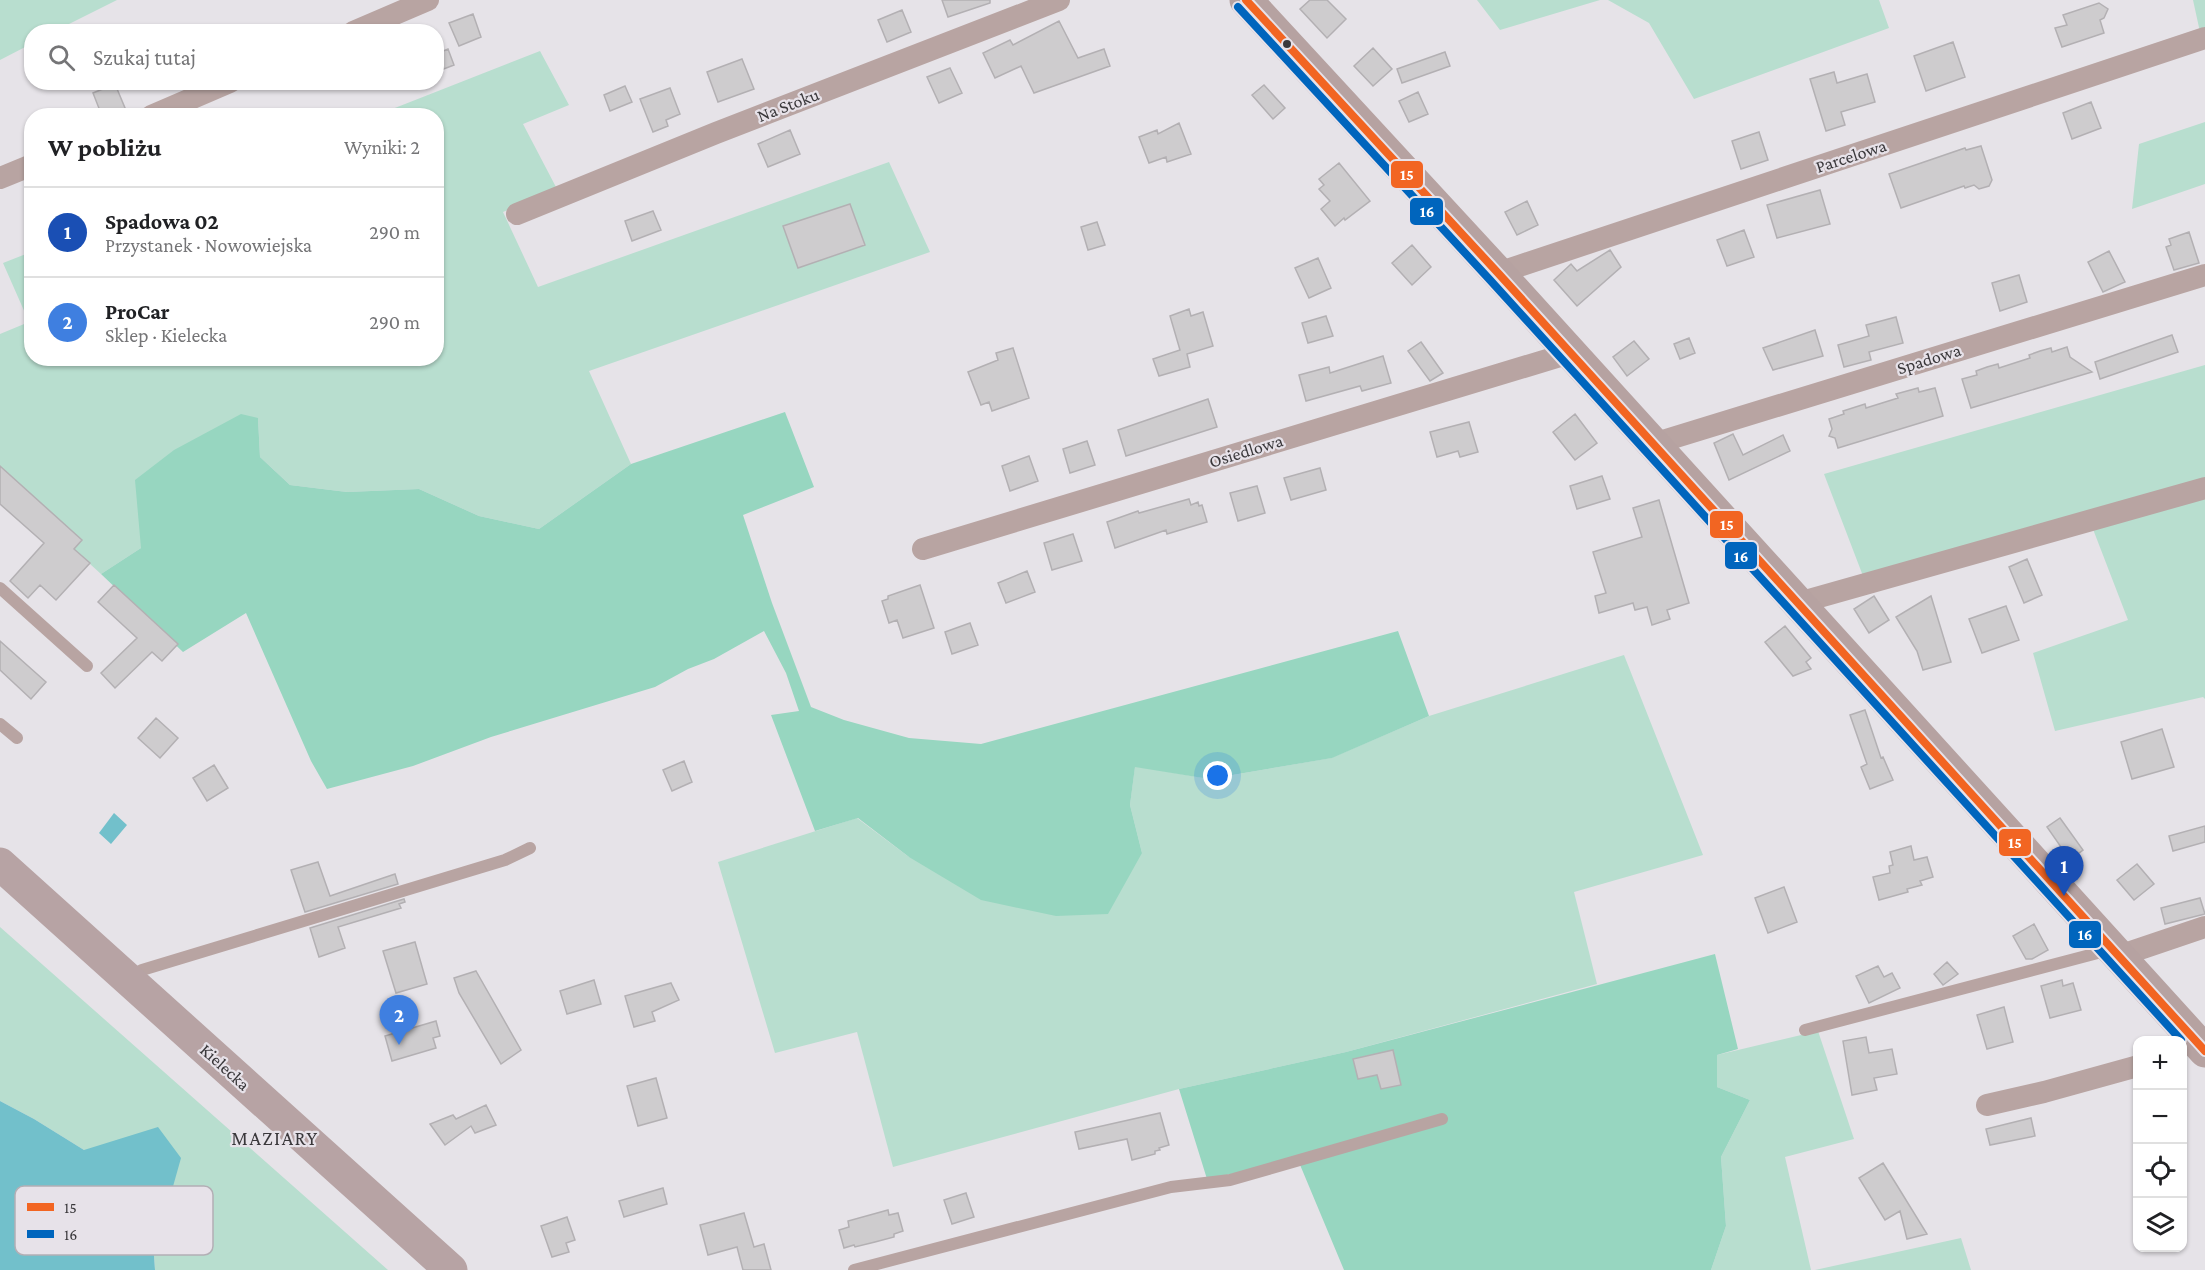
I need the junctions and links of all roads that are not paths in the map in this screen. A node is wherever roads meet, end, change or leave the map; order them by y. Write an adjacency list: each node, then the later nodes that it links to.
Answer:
1 (428, 0): 4 (street)
2 (1059, 0): 10 (street, Na Stoku)
3 (1246, 0): 11 (street)
4 (372, 24)
5 (2205, 38): 11 (street, Parcelowa)
6 (211, 90): 7 (street)
7 (170, 108)
8 (24, 168): 9 (street)
9 (0, 178)
10 (517, 214)
11 (1498, 273): 13 (street)
12 (2205, 274): 14 (street, Spadowa)
13 (1570, 353): 14 (street); 16 (street, Osiedlowa)
14 (1653, 444): 18 (street)
15 (2205, 488): 18 (street)
16 (923, 549)
17 (0, 588): 19 (lane)
18 (1798, 603): 25 (street)
19 (87, 666)
20 (0, 724): 21 (lane)
21 (16, 738)
22 (530, 848): 26 (lane)
23 (0, 864): 26 (main road, Kielecka)
24 (2205, 927): 25 (street)
25 (2116, 953): 27 (lane); 28 (street)
26 (128, 979): 32 (main road, Kielecka)
27 (1805, 1030)
28 (2194, 1048)
29 (2133, 1067): 30 (street)
30 (1987, 1105)
31 (1442, 1119): 33 (lane)
32 (451, 1270)
33 (854, 1270)

